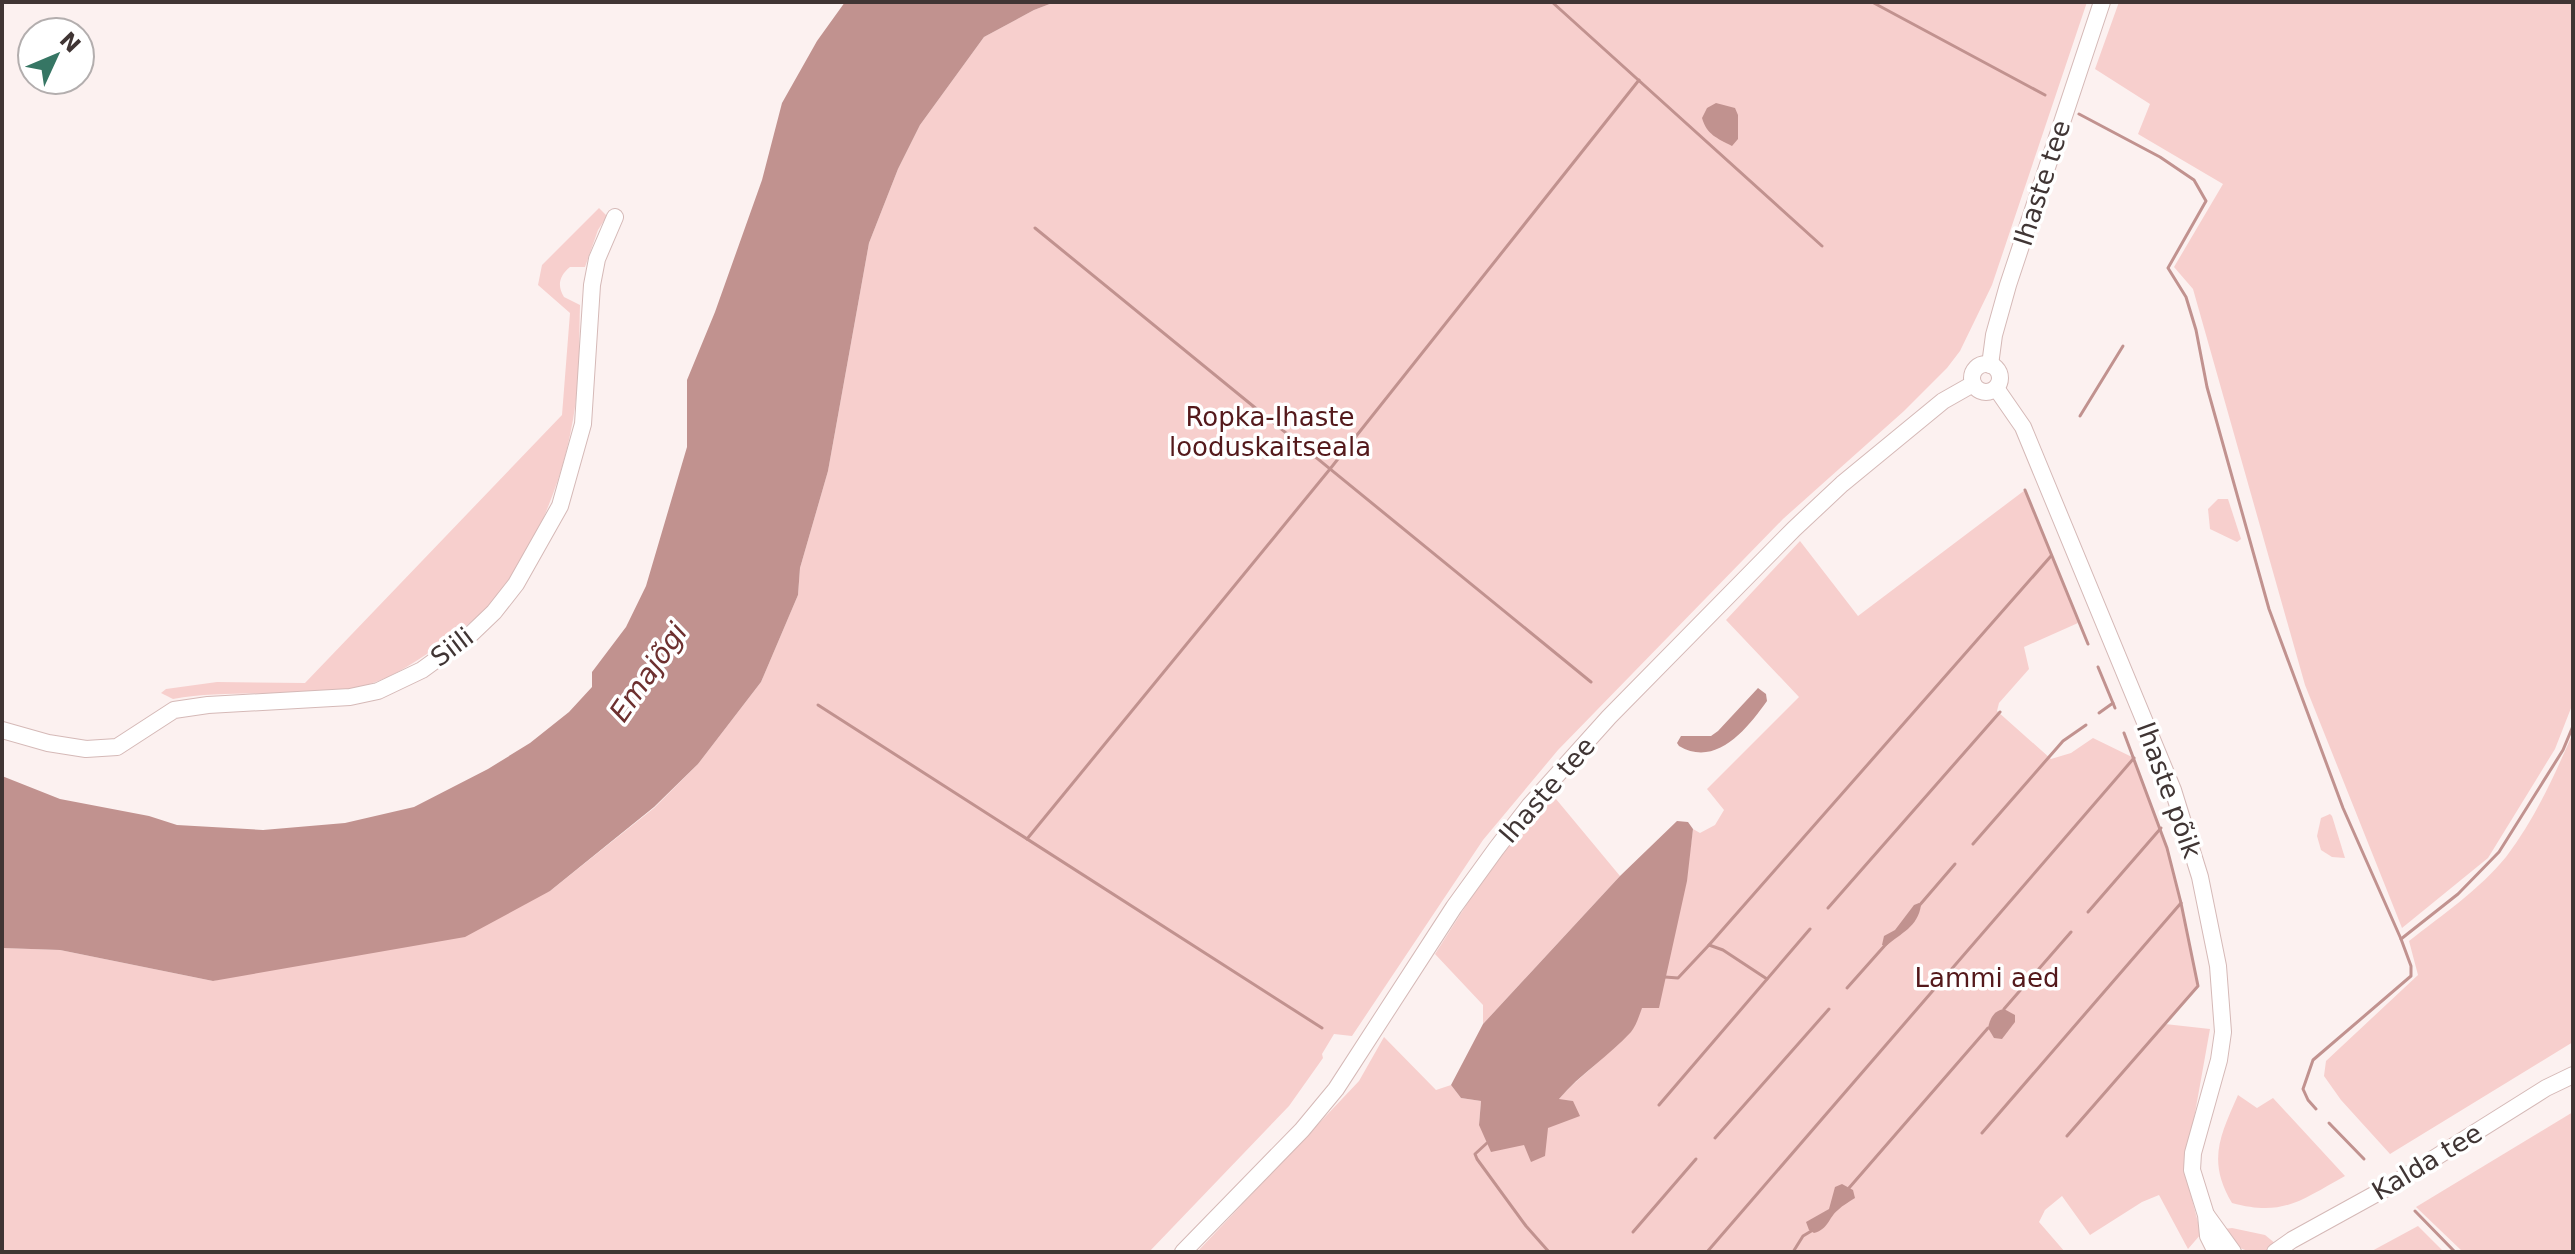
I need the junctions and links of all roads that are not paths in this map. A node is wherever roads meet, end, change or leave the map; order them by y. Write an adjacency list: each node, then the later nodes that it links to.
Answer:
1 (2102, 2): 3 (street, Ihaste tee)
2 (615, 217): 6 (street, Siili)
3 (1990, 365): 4 (street); 5 (street)
4 (1973, 384): 5 (street); 12 (street, Ihaste tee)
5 (1996, 388): 10 (street, Ihaste põik)
6 (2, 730)
7 (2573, 1063): 9 (street, Kalda tee)
8 (2573, 1075): 9 (street, Kalda tee)
9 (2546, 1088): 11 (street, Kalda tee)
10 (2206, 1215): 13 (street, Ihaste põik); 14 (street, Ihaste põik)
11 (2306, 1232): 15 (street, Kalda tee); 16 (street, Kalda tee)
12 (1183, 1252)
13 (2216, 1252)
14 (2233, 1252)
15 (2275, 1252)
16 (2288, 1252)

